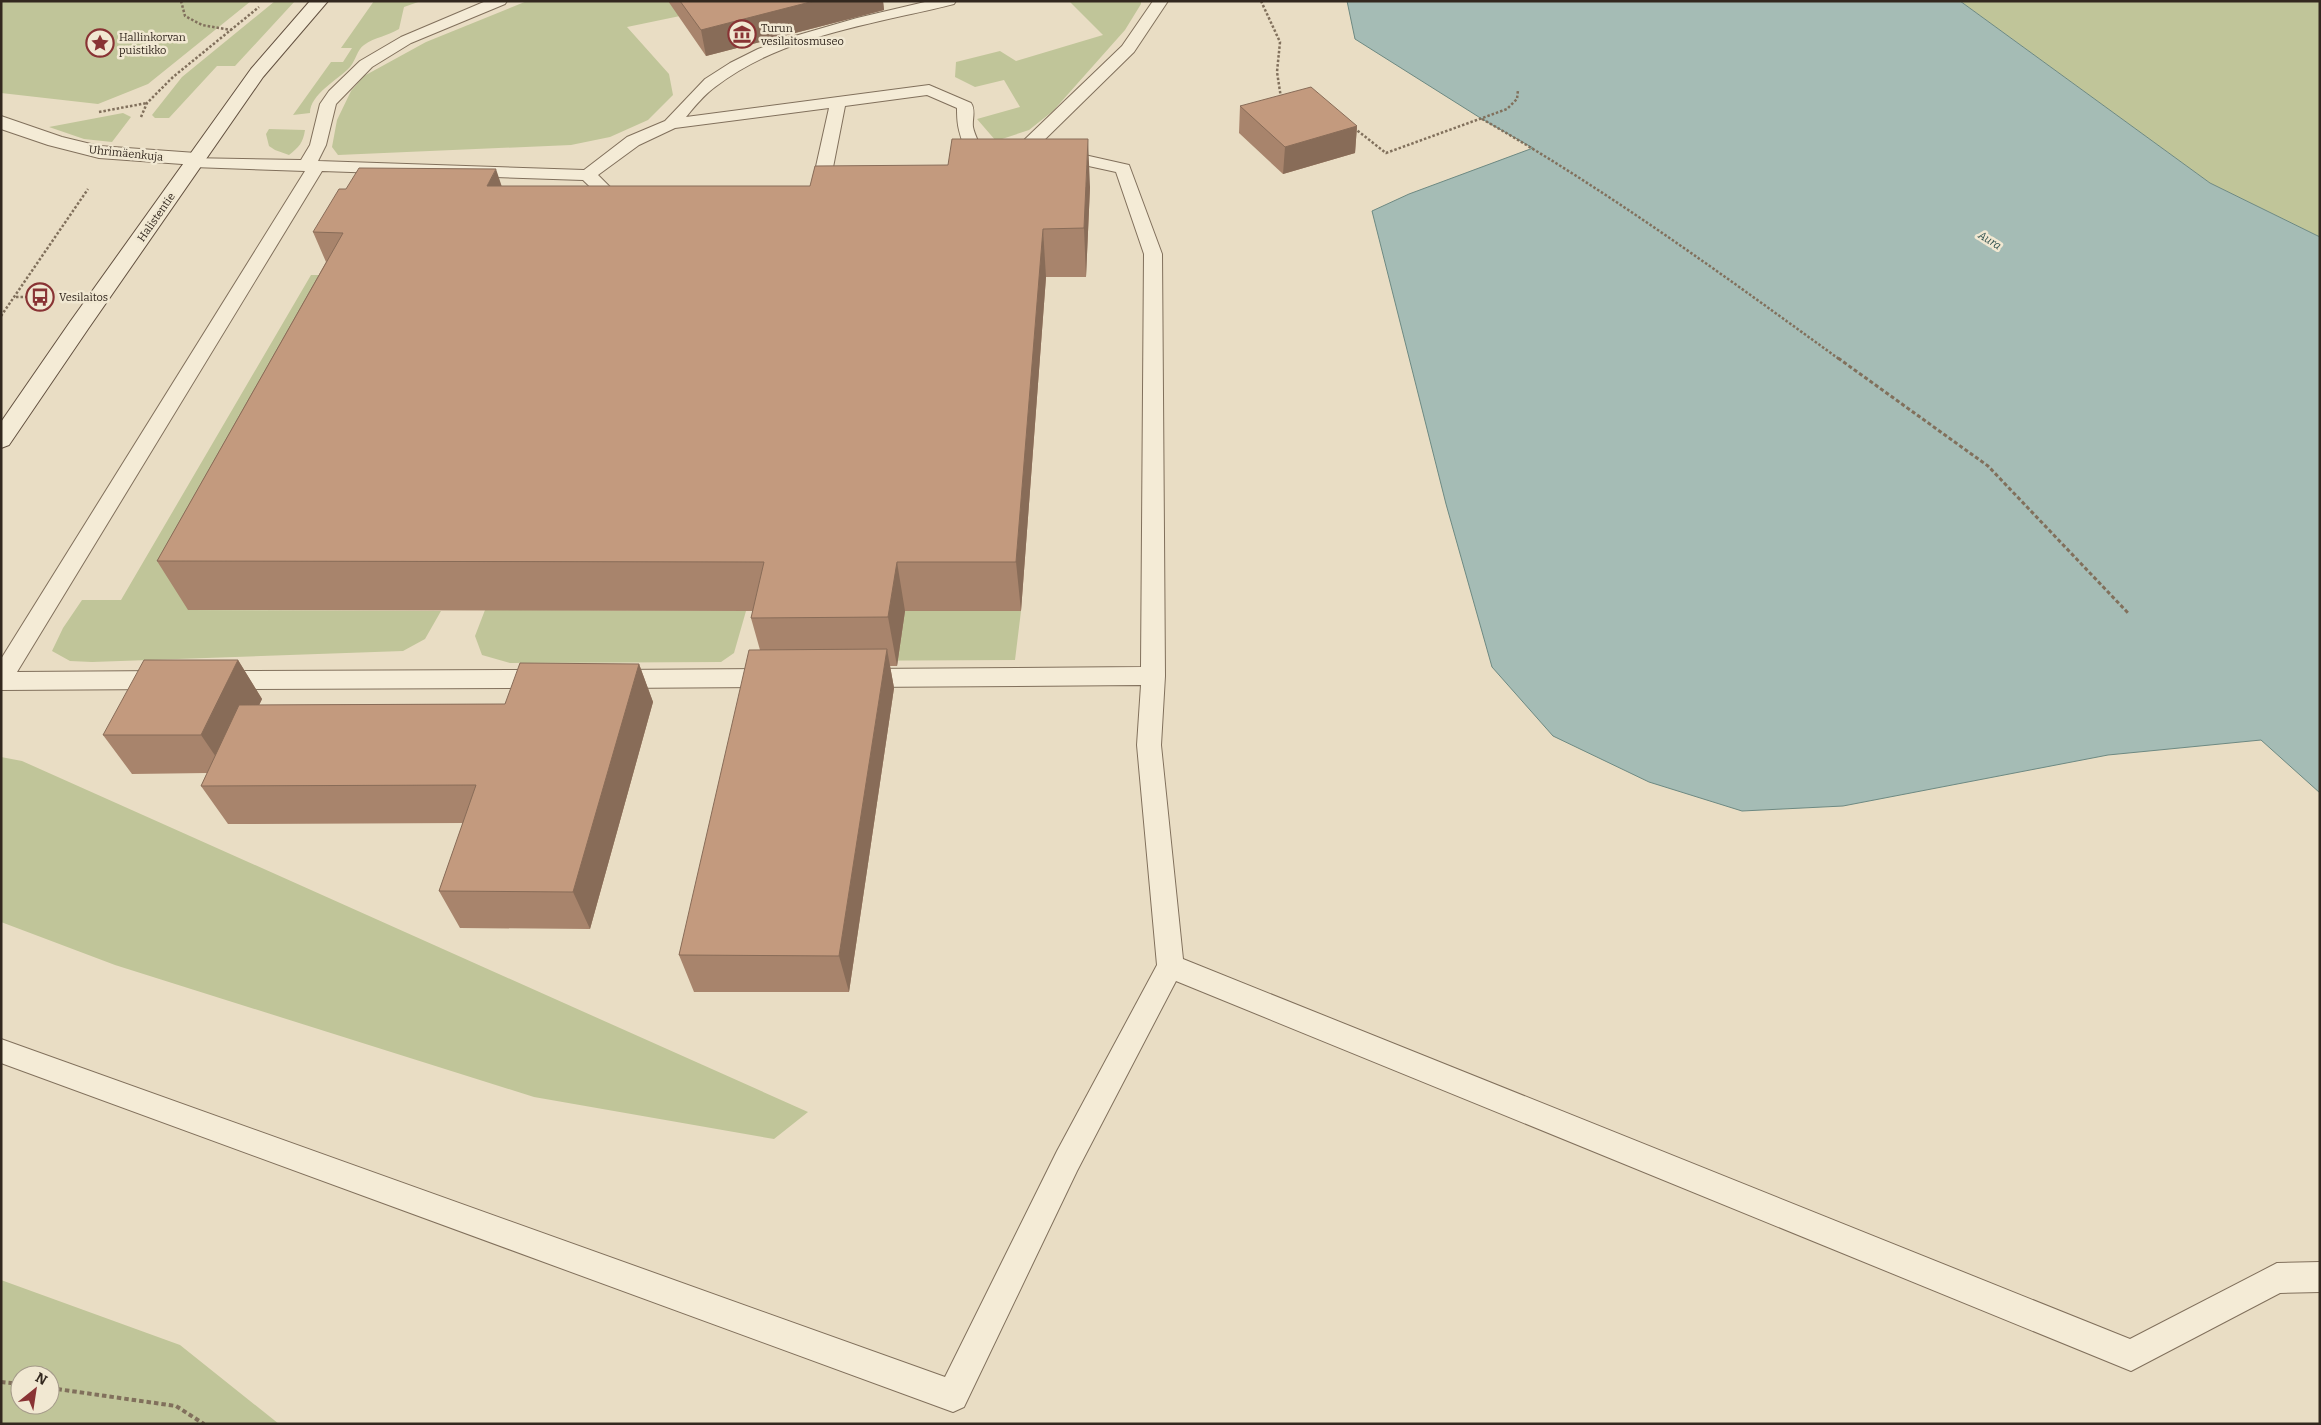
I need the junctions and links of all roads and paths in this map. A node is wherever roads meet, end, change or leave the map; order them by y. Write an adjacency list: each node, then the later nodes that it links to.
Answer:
1 (181, 1): 8 (path)
2 (266, 1): 8 (path)
3 (320, 1): 18 (street, Halistentie)
4 (500, 1): 19 (lane)
5 (949, 1): 15 (lane)
6 (1161, 1): 17 (lane)
7 (1261, 1): 10 (path)
8 (231, 30): 13 (path)
9 (1518, 90): 12 (path)
10 (1281, 100)
11 (838, 102): 15 (lane); 17 (lane); 23 (lane)
12 (1482, 119): 16 (path); 30 (path)
13 (139, 120)
14 (1, 122): 18 (street, Uhrimäenkuja)
15 (671, 124): 20 (lane)
16 (1350, 125)
17 (1027, 147): 31 (lane)
18 (195, 161): 19 (lane); 29 (street, Halistentie)
19 (312, 166): 20 (lane); 36 (lane)
20 (588, 175): 25 (lane)
21 (90, 186): 26 (path)
22 (836, 198): 23 (lane)
23 (818, 202): 24 (lane)
24 (798, 203)
25 (641, 207)
26 (15, 297): 27 (path); 28 (path)
27 (40, 297)
28 (1, 316)
29 (1, 440)
30 (2129, 614)
31 (1153, 676): 33 (lane); 37 (lane)
32 (795, 678): 35 (lane)
33 (844, 678)
34 (566, 679): 36 (lane)
35 (596, 679)
36 (1, 680)
37 (1170, 966): 38 (lane); 39 (lane)
38 (1, 1051)
39 (2320, 1277)
40 (60, 1389): 41 (path)
41 (204, 1424)

